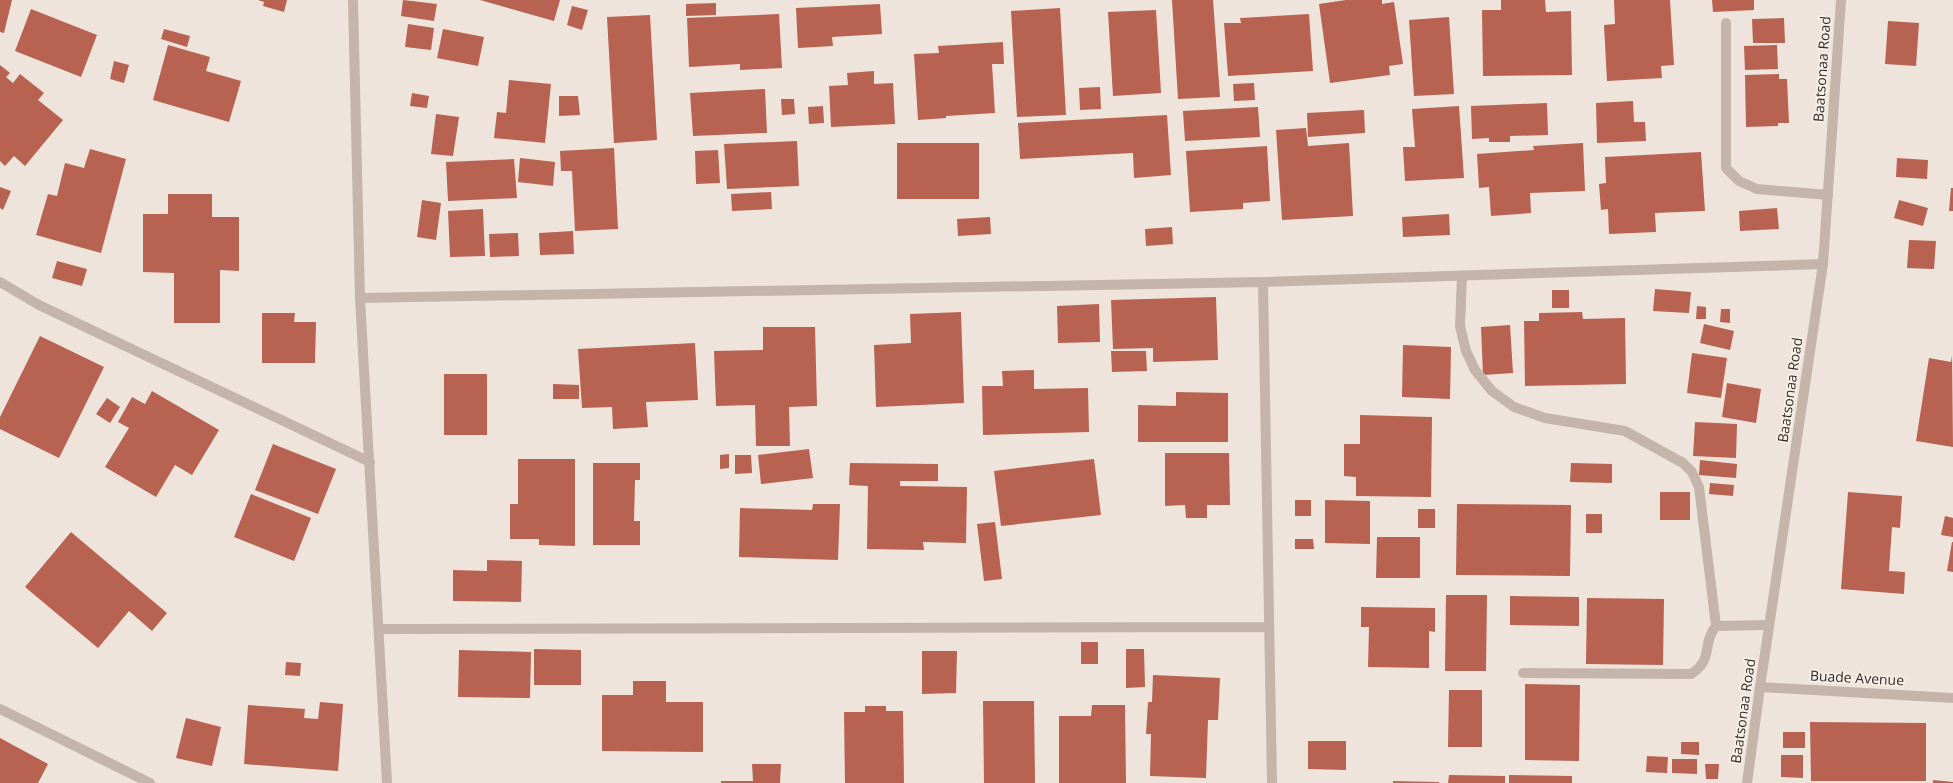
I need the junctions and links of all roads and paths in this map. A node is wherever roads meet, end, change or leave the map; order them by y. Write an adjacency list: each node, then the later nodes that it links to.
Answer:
1 (354, 0): 9 (street)
2 (1841, 0): 4 (street, Baatsonaa Road)
3 (1726, 24): 4 (street)
4 (1828, 195): 5 (street, Baatsonaa Road)
5 (1823, 264): 6 (street); 11 (street, Baatsonaa Road)
6 (1462, 276): 8 (street); 12 (street)
7 (0, 282): 10 (street)
8 (1263, 282): 9 (street); 13 (street)
9 (360, 298): 10 (street)
10 (370, 462): 14 (street)
11 (1769, 625): 12 (street); 16 (street, Baatsonaa Road)
12 (1716, 626): 15 (street)
13 (1269, 627): 14 (street); 22 (street)
14 (380, 629): 21 (street)
15 (1523, 673)
16 (1760, 687): 17 (street, Buade Avenue); 23 (street, Baatsonaa Road)
17 (1953, 698)
18 (0, 709): 19 (street)
19 (132, 779): 20 (street)
20 (150, 783)
21 (387, 783)
22 (1272, 783)
23 (1747, 783)

